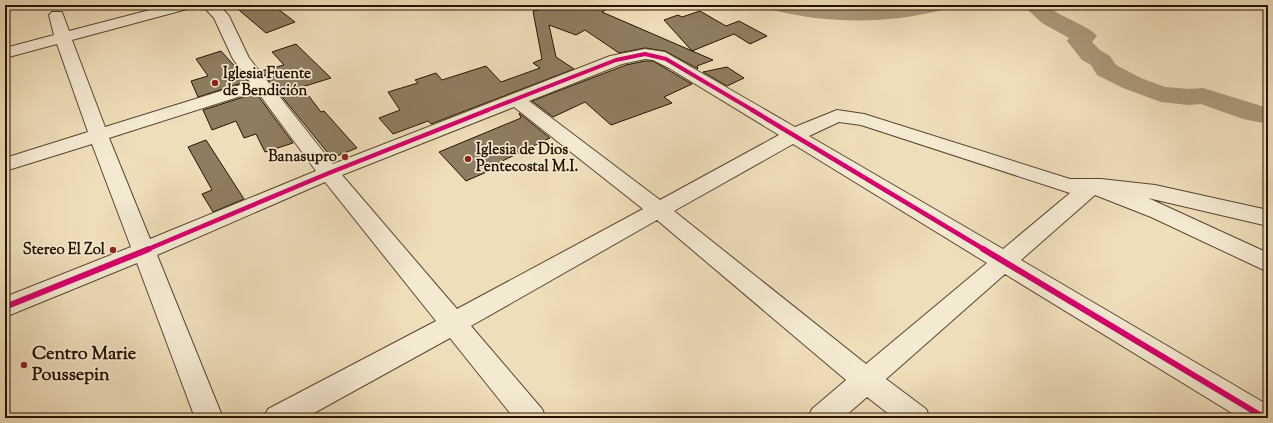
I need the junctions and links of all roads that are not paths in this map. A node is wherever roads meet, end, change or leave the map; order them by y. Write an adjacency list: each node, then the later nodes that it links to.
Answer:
1 (186, 5): 4 (street)
2 (210, 5): 6 (street)
3 (57, 15): 4 (street)
4 (63, 37): 5 (street); 8 (street)
5 (5, 53)
6 (261, 84): 8 (street); 11 (street)
7 (517, 100): 9 (street); 11 (street); 13 (street)
8 (98, 134): 10 (street); 15 (street)
9 (794, 135): 12 (street); 13 (street); 16 (street)
10 (5, 165)
11 (329, 173): 15 (street); 19 (street)
12 (1092, 186): 14 (street); 16 (street); 17 (street)
13 (659, 210): 19 (street); 20 (street)
14 (1268, 218)
15 (144, 251): 18 (street); 21 (street)
16 (1004, 262): 20 (street); 26 (street)
17 (1268, 263)
18 (5, 307)
19 (453, 324): 22 (street); 23 (street)
20 (865, 379): 24 (street); 25 (street)
21 (209, 418)
22 (278, 418)
23 (532, 418)
24 (822, 418)
25 (916, 418)
26 (1265, 418)

